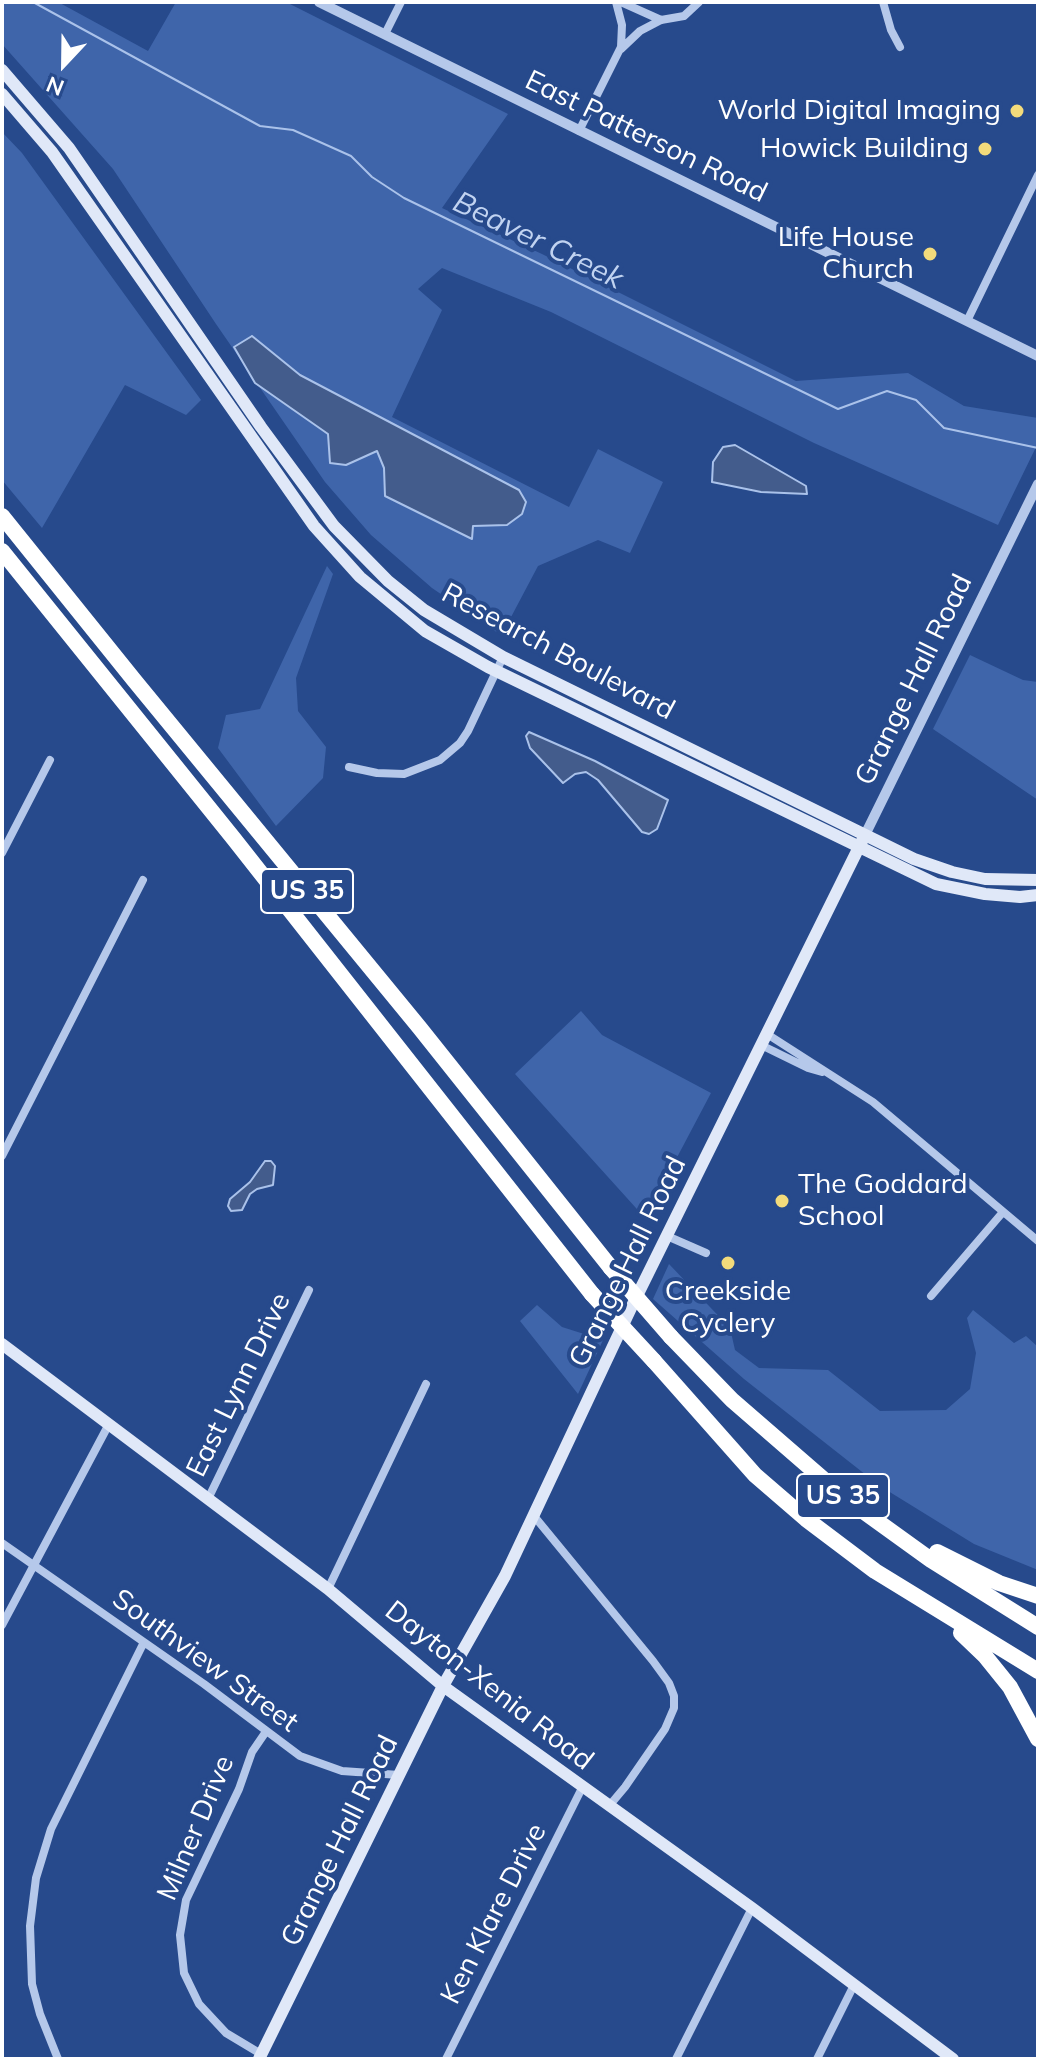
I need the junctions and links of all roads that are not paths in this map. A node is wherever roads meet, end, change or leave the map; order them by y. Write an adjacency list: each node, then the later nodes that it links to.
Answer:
1 (319, 2): 7 (street, East Patterson Road)
2 (401, 2): 7 (street)
3 (618, 2): 6 (street); 9 (street)
4 (699, 2): 6 (street)
5 (883, 2): 8 (street)
6 (661, 20): 9 (street)
7 (385, 34): 12 (street, East Patterson Road)
8 (900, 47)
9 (618, 55): 12 (street)
10 (2, 70): 19 (main road, Research Boulevard)
11 (2, 94): 20 (main road, Research Boulevard)
12 (579, 131): 14 (street, East Patterson Road)
13 (1038, 175): 14 (street)
14 (967, 321): 15 (street, East Patterson Road)
15 (1038, 356)
16 (1038, 484): 23 (street, Grange Hall Road)
17 (2, 516): 37 (highway, US 35, bridge)
18 (2, 551): 39 (highway, US 35, bridge)
19 (503, 657): 20 (street); 23 (main road, Research Boulevard)
20 (497, 672): 22 (street); 23 (main road, Research Boulevard)
21 (50, 760): 24 (street)
22 (349, 767)
23 (862, 841): 26 (main road, Research Boulevard); 27 (main road, Research Boulevard); 28 (main road, Grange Hall Road)
24 (2, 853)
25 (143, 880): 29 (street)
26 (1038, 880)
27 (1038, 895)
28 (764, 1040): 30 (street); 31 (main road, Grange Hall Road)
29 (3, 1152)
30 (1003, 1212): 32 (street); 35 (street)
31 (667, 1236): 33 (street); 42 (main road, Grange Hall Road)
32 (1038, 1241)
33 (706, 1253)
34 (309, 1290): 41 (street, East Lynn Drive)
35 (931, 1296)
36 (2, 1344): 40 (main road, Dayton-Xenia Road)
37 (707, 1375): 46 (highway); 49 (highway, US 35)
38 (426, 1384): 45 (street)
39 (694, 1407): 47 (highway); 51 (highway, US 35)
40 (109, 1424): 41 (main road, Dayton-Xenia Road); 44 (street)
41 (208, 1499): 45 (main road, Dayton-Xenia Road)
42 (534, 1516): 53 (main road, Grange Hall Road); 58 (street)
43 (2, 1543): 44 (street, Southview Street)
44 (34, 1567): 48 (street); 50 (street, Southview Street)
45 (328, 1589): 53 (main road, Dayton-Xenia Road)
46 (1038, 1596)
47 (941, 1612): 52 (highway); 55 (highway)
48 (2, 1625)
49 (1038, 1627)
50 (144, 1642): 54 (street, Southview Street); 62 (street)
51 (1038, 1663)
52 (1038, 1671)
53 (443, 1686): 56 (main road, Grange Hall Road); 57 (main road, Dayton-Xenia Road)
54 (265, 1733): 56 (street, Southview Street); 61 (street, Milner Drive)
55 (1038, 1739)
56 (399, 1775): 61 (main road, Grange Hall Road)
57 (582, 1788): 58 (main road, Dayton-Xenia Road); 63 (street, Ken Klare Drive)
58 (609, 1806): 59 (main road, Dayton-Xenia Road)
59 (752, 1908): 60 (main road, Dayton-Xenia Road); 64 (street)
60 (854, 1985): 65 (street); 66 (main road, Dayton-Xenia Road)
61 (260, 2056)
62 (58, 2059)
63 (446, 2059)
64 (676, 2059)
65 (817, 2059)
66 (953, 2059)

